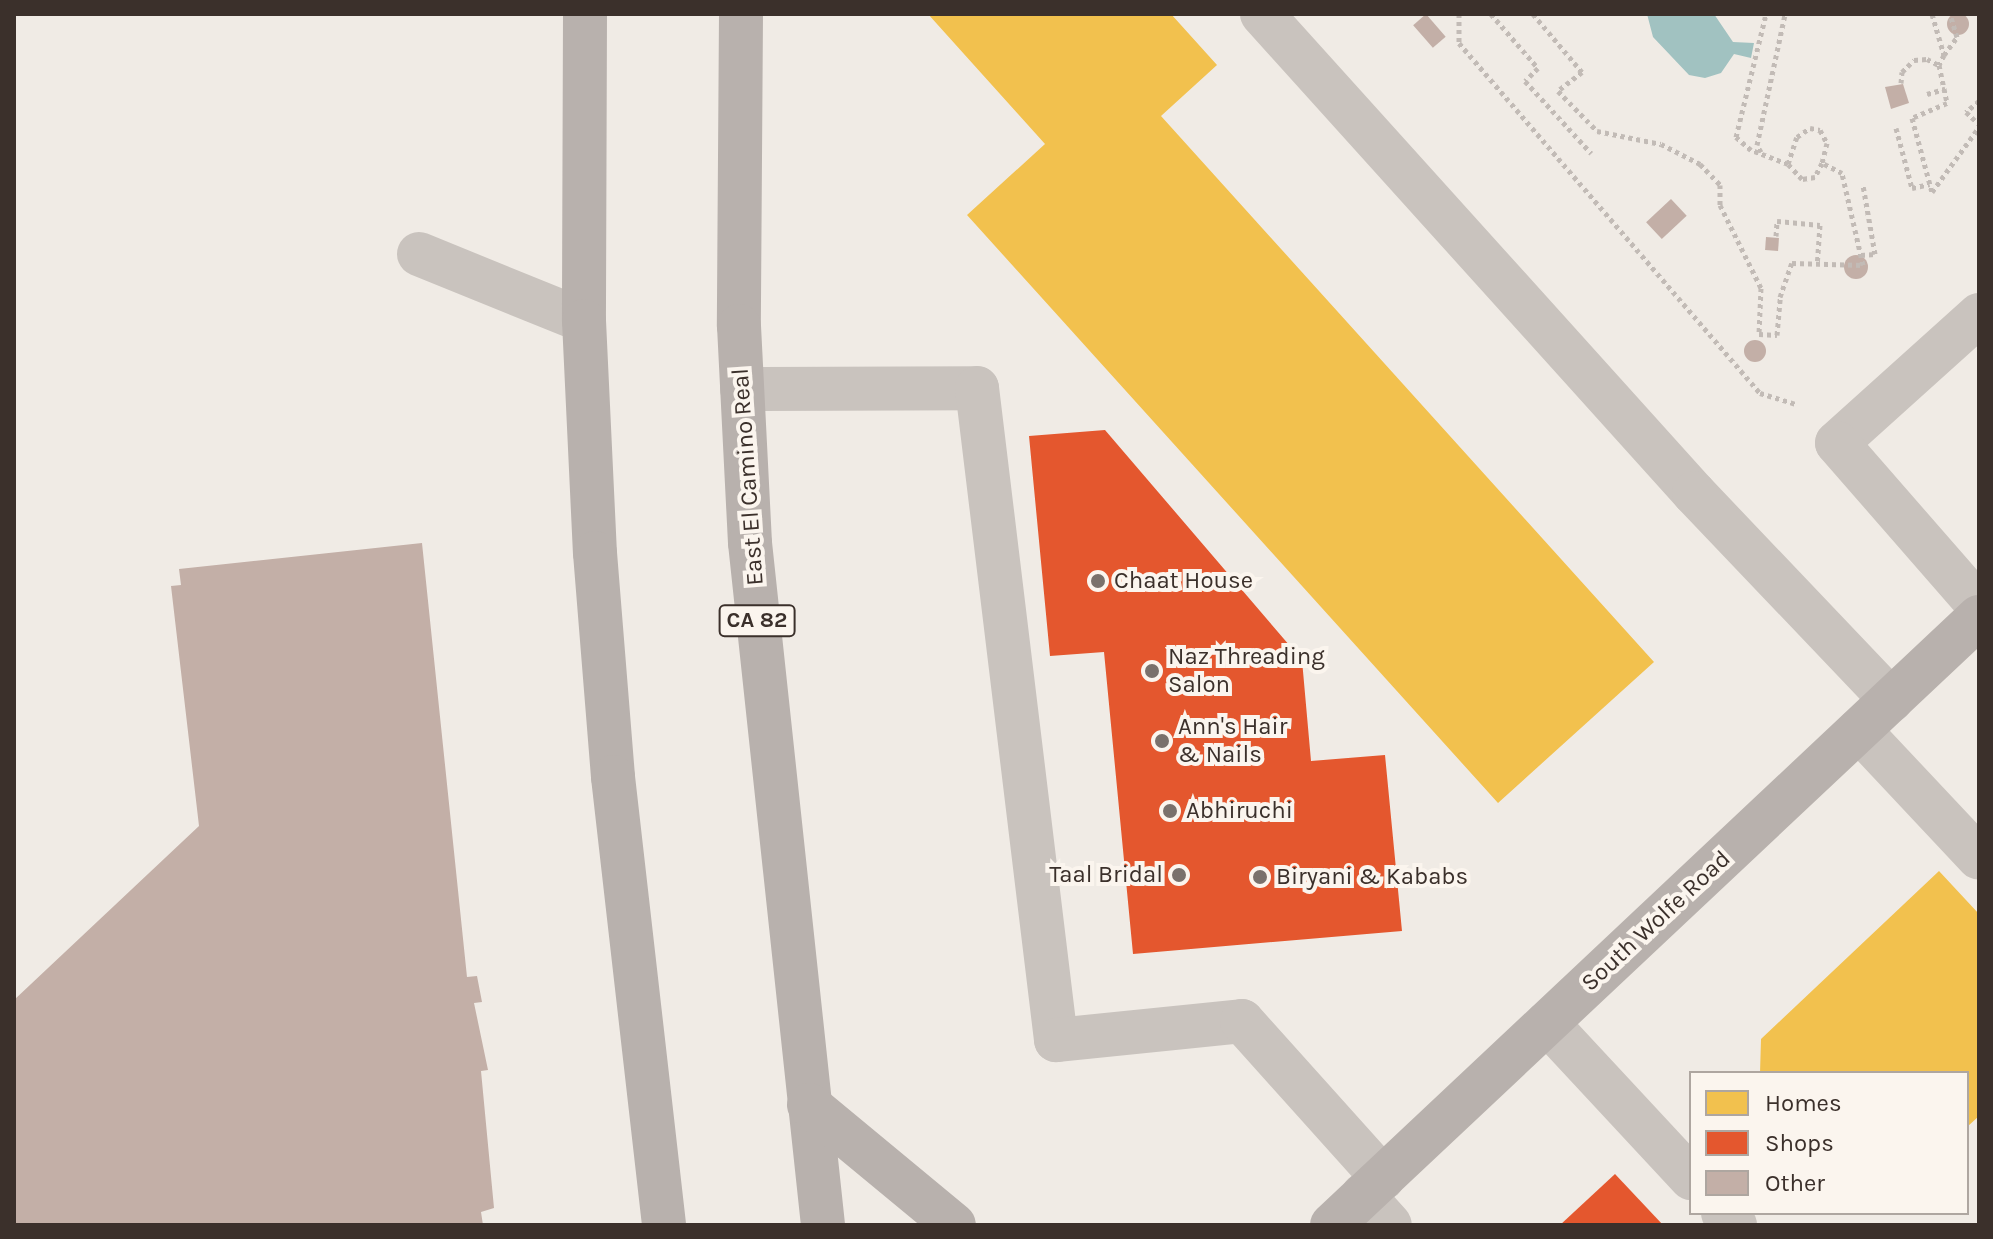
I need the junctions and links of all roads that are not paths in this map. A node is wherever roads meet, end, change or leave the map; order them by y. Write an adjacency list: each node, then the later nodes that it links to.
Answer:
1 (585, 14): 6 (main road)
2 (741, 14): 7 (main road, East El Camino Real / CA 82)
3 (1262, 14): 10 (lane)
4 (419, 254): 6 (lane)
5 (1979, 315): 8 (lane)
6 (584, 321): 17 (main road)
7 (742, 389): 14 (main road, East El Camino Real / CA 82); 16 (lane)
8 (1979, 606)
9 (1979, 617): 10 (main road, South Wolfe Road)
10 (1891, 700): 11 (main road, South Wolfe Road)
11 (1859, 730): 12 (lane); 13 (main road, South Wolfe Road)
12 (1979, 858)
13 (1547, 1023): 15 (lane); 16 (main road, South Wolfe Road)
14 (809, 1105): 18 (main road, East El Camino Real / CA 82); 19 (main road)
15 (1689, 1176)
16 (1379, 1199): 20 (main road, South Wolfe Road)
17 (664, 1225)
18 (823, 1225)
19 (954, 1225)
20 (1332, 1225)

